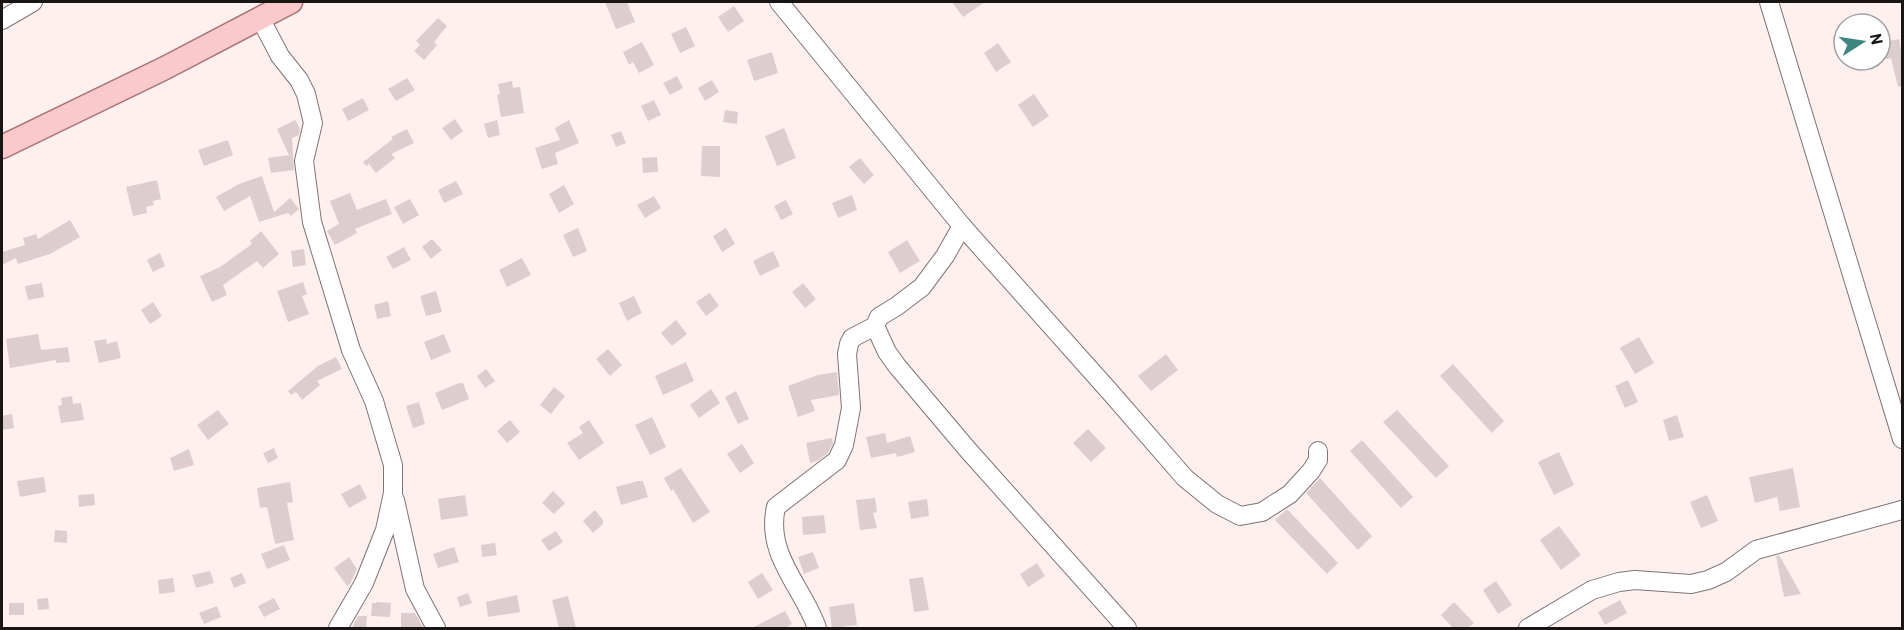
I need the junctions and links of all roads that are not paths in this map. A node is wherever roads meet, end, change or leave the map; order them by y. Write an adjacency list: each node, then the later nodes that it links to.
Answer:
1 (33, 2): 6 (street)
2 (291, 2): 5 (main road)
3 (779, 2): 8 (street)
4 (1769, 2): 10 (street)
5 (260, 18): 7 (main road); 12 (street)
6 (2, 20)
7 (2, 147)
8 (962, 226): 9 (street); 11 (street)
9 (875, 326): 16 (street); 17 (street)
10 (1902, 439)
11 (1318, 451)
12 (393, 493): 14 (street); 15 (street)
13 (1902, 510): 18 (street)
14 (338, 628)
15 (436, 628)
16 (817, 628)
17 (1127, 628)
18 (1528, 628)

